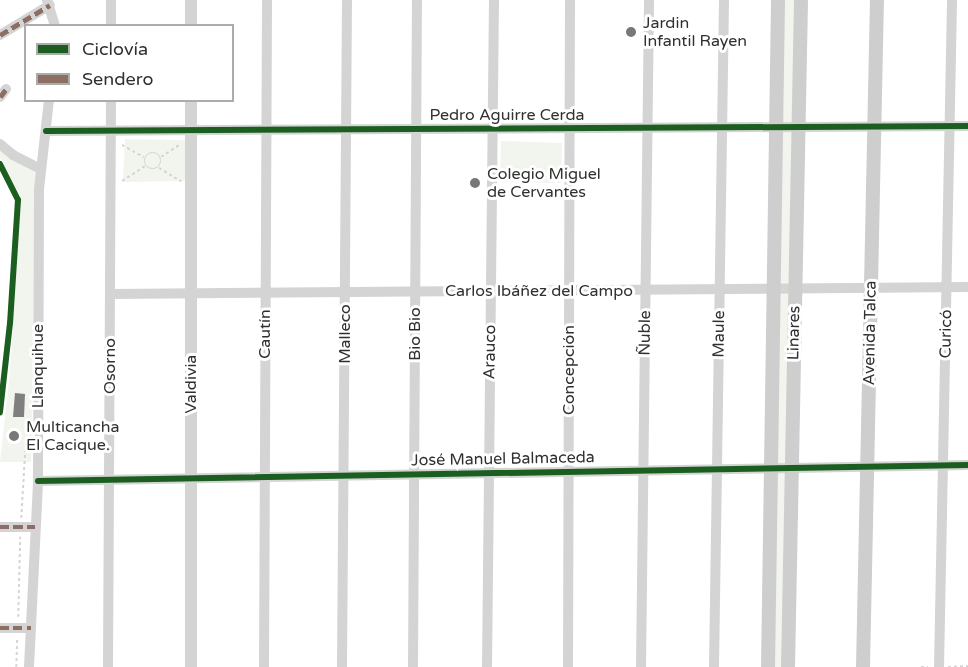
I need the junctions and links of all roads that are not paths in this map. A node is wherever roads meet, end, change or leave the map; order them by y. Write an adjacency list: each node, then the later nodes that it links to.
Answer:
1 (111, 0): 16 (street)
2 (191, 0): 17 (street)
3 (267, 0): 32 (street, Cautín)
4 (347, 0): 33 (street, Malleco)
5 (417, 0): 30 (street, Bio Bio)
6 (494, 0): 31 (street, Arauco)
7 (570, 0): 28 (street, Concepción)
8 (649, 0): 29 (street, Ñuble)
9 (724, 0): 25 (street, Maule)
10 (778, 0): 26 (main road, Linares)
11 (801, 0): 27 (main road, Linares)
12 (877, 0): 22 (main road, Avenida Talca)
13 (952, 0): 23 (street, Curicó)
14 (48, 3): 15 (street); 18 (street)
15 (54, 24)
16 (111, 24)
17 (191, 24)
18 (0, 35)
19 (49, 102): 34 (street, Llanquihue)
20 (111, 102): 36 (street, Osorno)
21 (191, 102): 35 (street, Valdivia)
22 (874, 126): 23 (street, Pedro Aguirre Cerda); 27 (street, Pedro Aguirre Cerda); 41 (main road, Avenida Talca)
23 (950, 126): 24 (street, Pedro Aguirre Cerda); 39 (street, Curicó)
24 (968, 126)
25 (723, 127): 26 (street, Pedro Aguirre Cerda); 29 (street, Pedro Aguirre Cerda); 45 (street, Maule)
26 (776, 127): 27 (street, Pedro Aguirre Cerda); 42 (main road, Linares)
27 (798, 127): 43 (main road, Linares)
28 (570, 128): 29 (street, Pedro Aguirre Cerda); 31 (street, Pedro Aguirre Cerda); 47 (street, Concepción)
29 (647, 128): 44 (street, Ñuble)
30 (416, 129): 31 (street, Pedro Aguirre Cerda); 33 (street, Pedro Aguirre Cerda); 49 (street, Bio Bio)
31 (493, 129): 46 (street, Arauco)
32 (266, 130): 33 (street, Pedro Aguirre Cerda); 35 (street, Pedro Aguirre Cerda); 51 (street, Cautín)
33 (346, 130): 48 (street, Malleco)
34 (45, 131): 36 (street, Pedro Aguirre Cerda); 38 (street, Llanquihue)
35 (191, 133): 36 (street, Pedro Aguirre Cerda); 50 (street, Valdivia)
36 (111, 135): 52 (street, Osorno)
37 (0, 144): 38 (street)
38 (40, 169): 67 (street, Llanquihue)
39 (946, 287): 40 (street, Carlos Ibáñez del Campo); 41 (street, Carlos Ibáñez del Campo); 53 (street, Curicó)
40 (968, 287)
41 (871, 288): 43 (street, Carlos Ibáñez del Campo); 55 (main road, Avenida Talca)
42 (773, 289): 43 (street, Carlos Ibáñez del Campo); 45 (street, Carlos Ibáñez del Campo); 56 (main road, Linares)
43 (795, 289): 57 (main road, Linares)
44 (645, 290): 45 (street, Carlos Ibáñez del Campo); 47 (street, Carlos Ibáñez del Campo); 59 (street, Ñuble)
45 (720, 290): 58 (street, Maule)
46 (491, 291): 47 (street, Carlos Ibáñez del Campo); 49 (street, Carlos Ibáñez del Campo); 61 (street, Arauco)
47 (569, 291): 60 (street, Concepción)
48 (345, 292): 49 (street, Carlos Ibáñez del Campo); 51 (street, Carlos Ibáñez del Campo); 63 (street, Malleco)
49 (415, 292): 62 (street, Bio Bio)
50 (191, 293): 51 (street, Carlos Ibáñez del Campo); 52 (street, Carlos Ibáñez del Campo); 65 (street, Valdivia)
51 (266, 293): 64 (street, Cautín)
52 (110, 294): 66 (street, Osorno)
53 (943, 465): 54 (street, José Manuel Balmaceda); 55 (street, José Manuel Balmaceda); 85 (street, Curicó)
54 (968, 465)
55 (867, 467): 57 (street, José Manuel Balmaceda); 84 (main road, Avenida Talca)
56 (771, 468): 57 (street, José Manuel Balmaceda); 58 (street, José Manuel Balmaceda); 82 (main road, Linares)
57 (792, 468): 83 (main road, Linares)
58 (717, 469): 59 (street, José Manuel Balmaceda); 81 (street, Maule)
59 (643, 470): 60 (street, José Manuel Balmaceda); 80 (street, Ñuble)
60 (568, 472): 61 (street, José Manuel Balmaceda); 79 (street, Concepción)
61 (489, 473): 62 (street, José Manuel Balmaceda); 78 (street, Arauco)
62 (414, 474): 63 (street, José Manuel Balmaceda); 77 (street, Bio Bio)
63 (344, 476): 64 (street, José Manuel Balmaceda); 76 (street, Malleco)
64 (265, 477): 65 (street, José Manuel Balmaceda); 75 (street, Cautín)
65 (191, 478): 66 (street, José Manuel Balmaceda); 74 (street, Valdivia)
66 (109, 480): 67 (street, José Manuel Balmaceda); 73 (street, Osorno)
67 (38, 481): 69 (street, Llanquihue)
68 (0, 527): 69 (street)
69 (36, 527): 71 (street, Llanquihue)
70 (0, 628): 71 (street)
71 (31, 628): 72 (street, Llanquihue)
72 (29, 667)
73 (108, 667)
74 (191, 667)
75 (264, 667)
76 (342, 667)
77 (413, 667)
78 (487, 667)
79 (568, 667)
80 (641, 667)
81 (714, 667)
82 (768, 667)
83 (788, 667)
84 (863, 667)
85 (939, 667)

